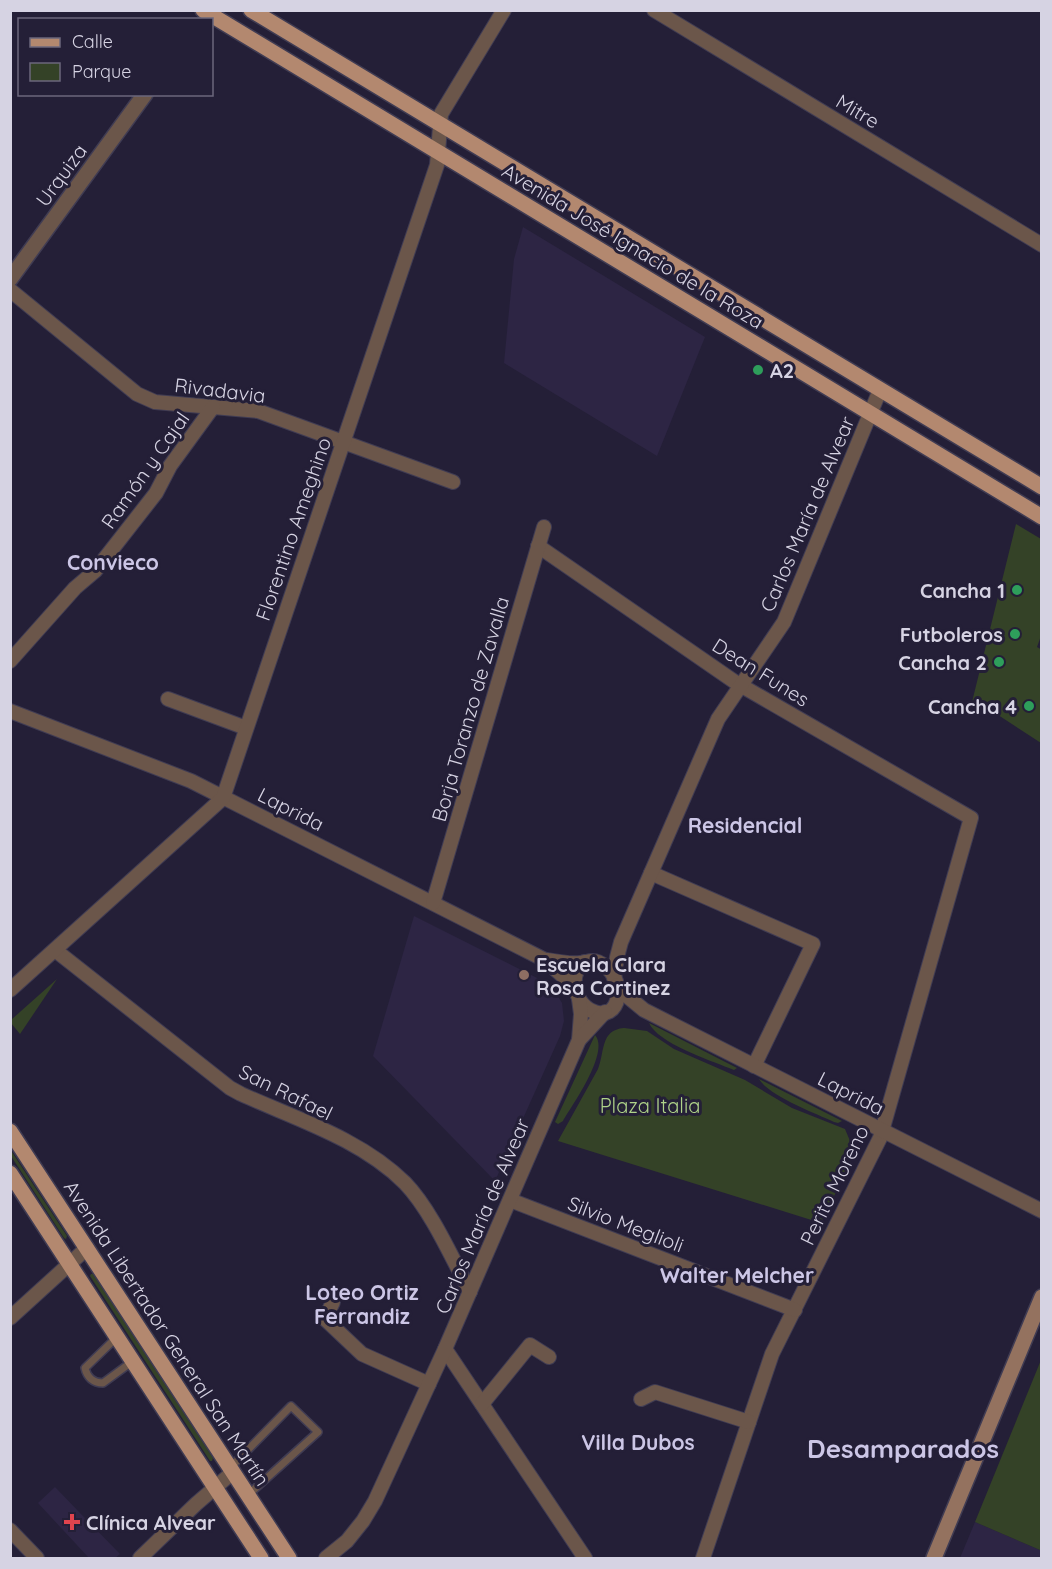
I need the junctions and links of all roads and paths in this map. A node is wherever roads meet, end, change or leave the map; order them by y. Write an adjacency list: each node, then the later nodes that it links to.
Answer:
1 (251, 10): 6 (main road, Avenida José Ignacio de la Roza)
2 (504, 10): 6 (street, Florentino Ameghino)
3 (654, 10): 8 (street, Mitre)
4 (204, 11): 7 (main road, Avenida José Ignacio de la Roza)
5 (144, 96): 9 (street, Urquiza)
6 (440, 125): 7 (street, Florentino Ameghino); 11 (main road, Avenida José Ignacio de la Roza)
7 (438, 153): 13 (main road, Avenida José Ignacio de la Roza); 14 (street, Florentino Ameghino)
8 (1041, 245)
9 (10, 279)
10 (10, 290): 12 (street, Rivadavia)
11 (880, 390): 13 (street, Carlos María de Alvear); 16 (main road, Avenida José Ignacio de la Roza)
12 (213, 407): 14 (street, Rivadavia); 20 (street, Ramón y Cajal)
13 (870, 414): 17 (main road, Avenida José Ignacio de la Roza); 21 (street, Carlos María de Alvear)
14 (343, 442): 15 (street, Rivadavia); 24 (street, Florentino Ameghino)
15 (453, 482)
16 (1041, 487)
17 (1041, 517)
18 (544, 527): 19 (street, Borja Toranzo de Zavalla)
19 (538, 546): 21 (street, Dean Funes); 28 (street, Borja Toranzo de Zavalla)
20 (10, 661)
21 (741, 685): 26 (street, Dean Funes); 27 (street, Carlos María de Alvear)
22 (168, 699): 24 (street)
23 (10, 711): 25 (street, Laprida)
24 (246, 728): 25 (street, Florentino Ameghino)
25 (223, 796): 28 (street, Laprida); 30 (street, Florentino Ameghino)
26 (971, 818): 40 (street, Perito Moreno)
27 (651, 873): 29 (street, Carlos María de Alvear); 39 (street)
28 (433, 903): 31 (street, Laprida)
29 (622, 940): 32 (street, Carlos María de Alvear); 33 (street, Carlos María de Alvear)
30 (55, 950): 34 (street, Florentino Ameghino); 47 (street, San Rafael)
31 (545, 960): 32 (street, Laprida); 35 (street, Laprida)
32 (589, 962): 33 (street); 35 (street)
33 (616, 982): 36 (street); 37 (street, Laprida)
34 (10, 990)
35 (578, 995): 36 (street); 38 (street, Carlos María de Alvear)
36 (608, 1010): 37 (street, Laprida); 38 (street, Carlos María de Alvear)
37 (644, 1010): 39 (street, Laprida)
38 (579, 1040): 43 (street, Carlos María de Alvear)
39 (754, 1066): 40 (street, Laprida)
40 (882, 1130): 44 (street, Laprida); 50 (street, Perito Moreno)
41 (10, 1131): 45 (main road, Avenida Libertador General San Martín)
42 (10, 1173): 46 (main road)
43 (510, 1200): 47 (street, Carlos María de Alvear); 50 (street, Silvio Meglioli)
44 (1041, 1211)
45 (87, 1248): 46 (street); 60 (main road, Avenida Libertador General San Martín)
46 (69, 1263): 51 (street); 52 (main road)
47 (470, 1292): 53 (street, Carlos María de Alvear)
48 (1041, 1297): 71 (main road)
49 (333, 1302): 56 (street)
50 (795, 1310): 59 (street, Perito Moreno)
51 (10, 1318)
52 (117, 1337): 55 (main road); 55 (lane)
53 (446, 1349): 56 (street, Carlos María de Alvear); 58 (street)
54 (549, 1357): 58 (street)
55 (133, 1361): 61 (main road)
56 (429, 1384): 68 (street, Carlos María de Alvear)
57 (641, 1399): 59 (street)
58 (482, 1404): 69 (street)
59 (749, 1422): 70 (street, Perito Moreno)
60 (231, 1470): 61 (street); 62 (main road, Avenida Libertador General San Martín); 62 (lane)
61 (215, 1488): 65 (street); 66 (main road)
62 (248, 1495): 67 (main road, Avenida Libertador General San Martín)
63 (10, 1530): 64 (street)
64 (37, 1558)
65 (140, 1558)
66 (261, 1558)
67 (289, 1558)
68 (326, 1558)
69 (585, 1558)
70 (703, 1558)
71 (934, 1558)

